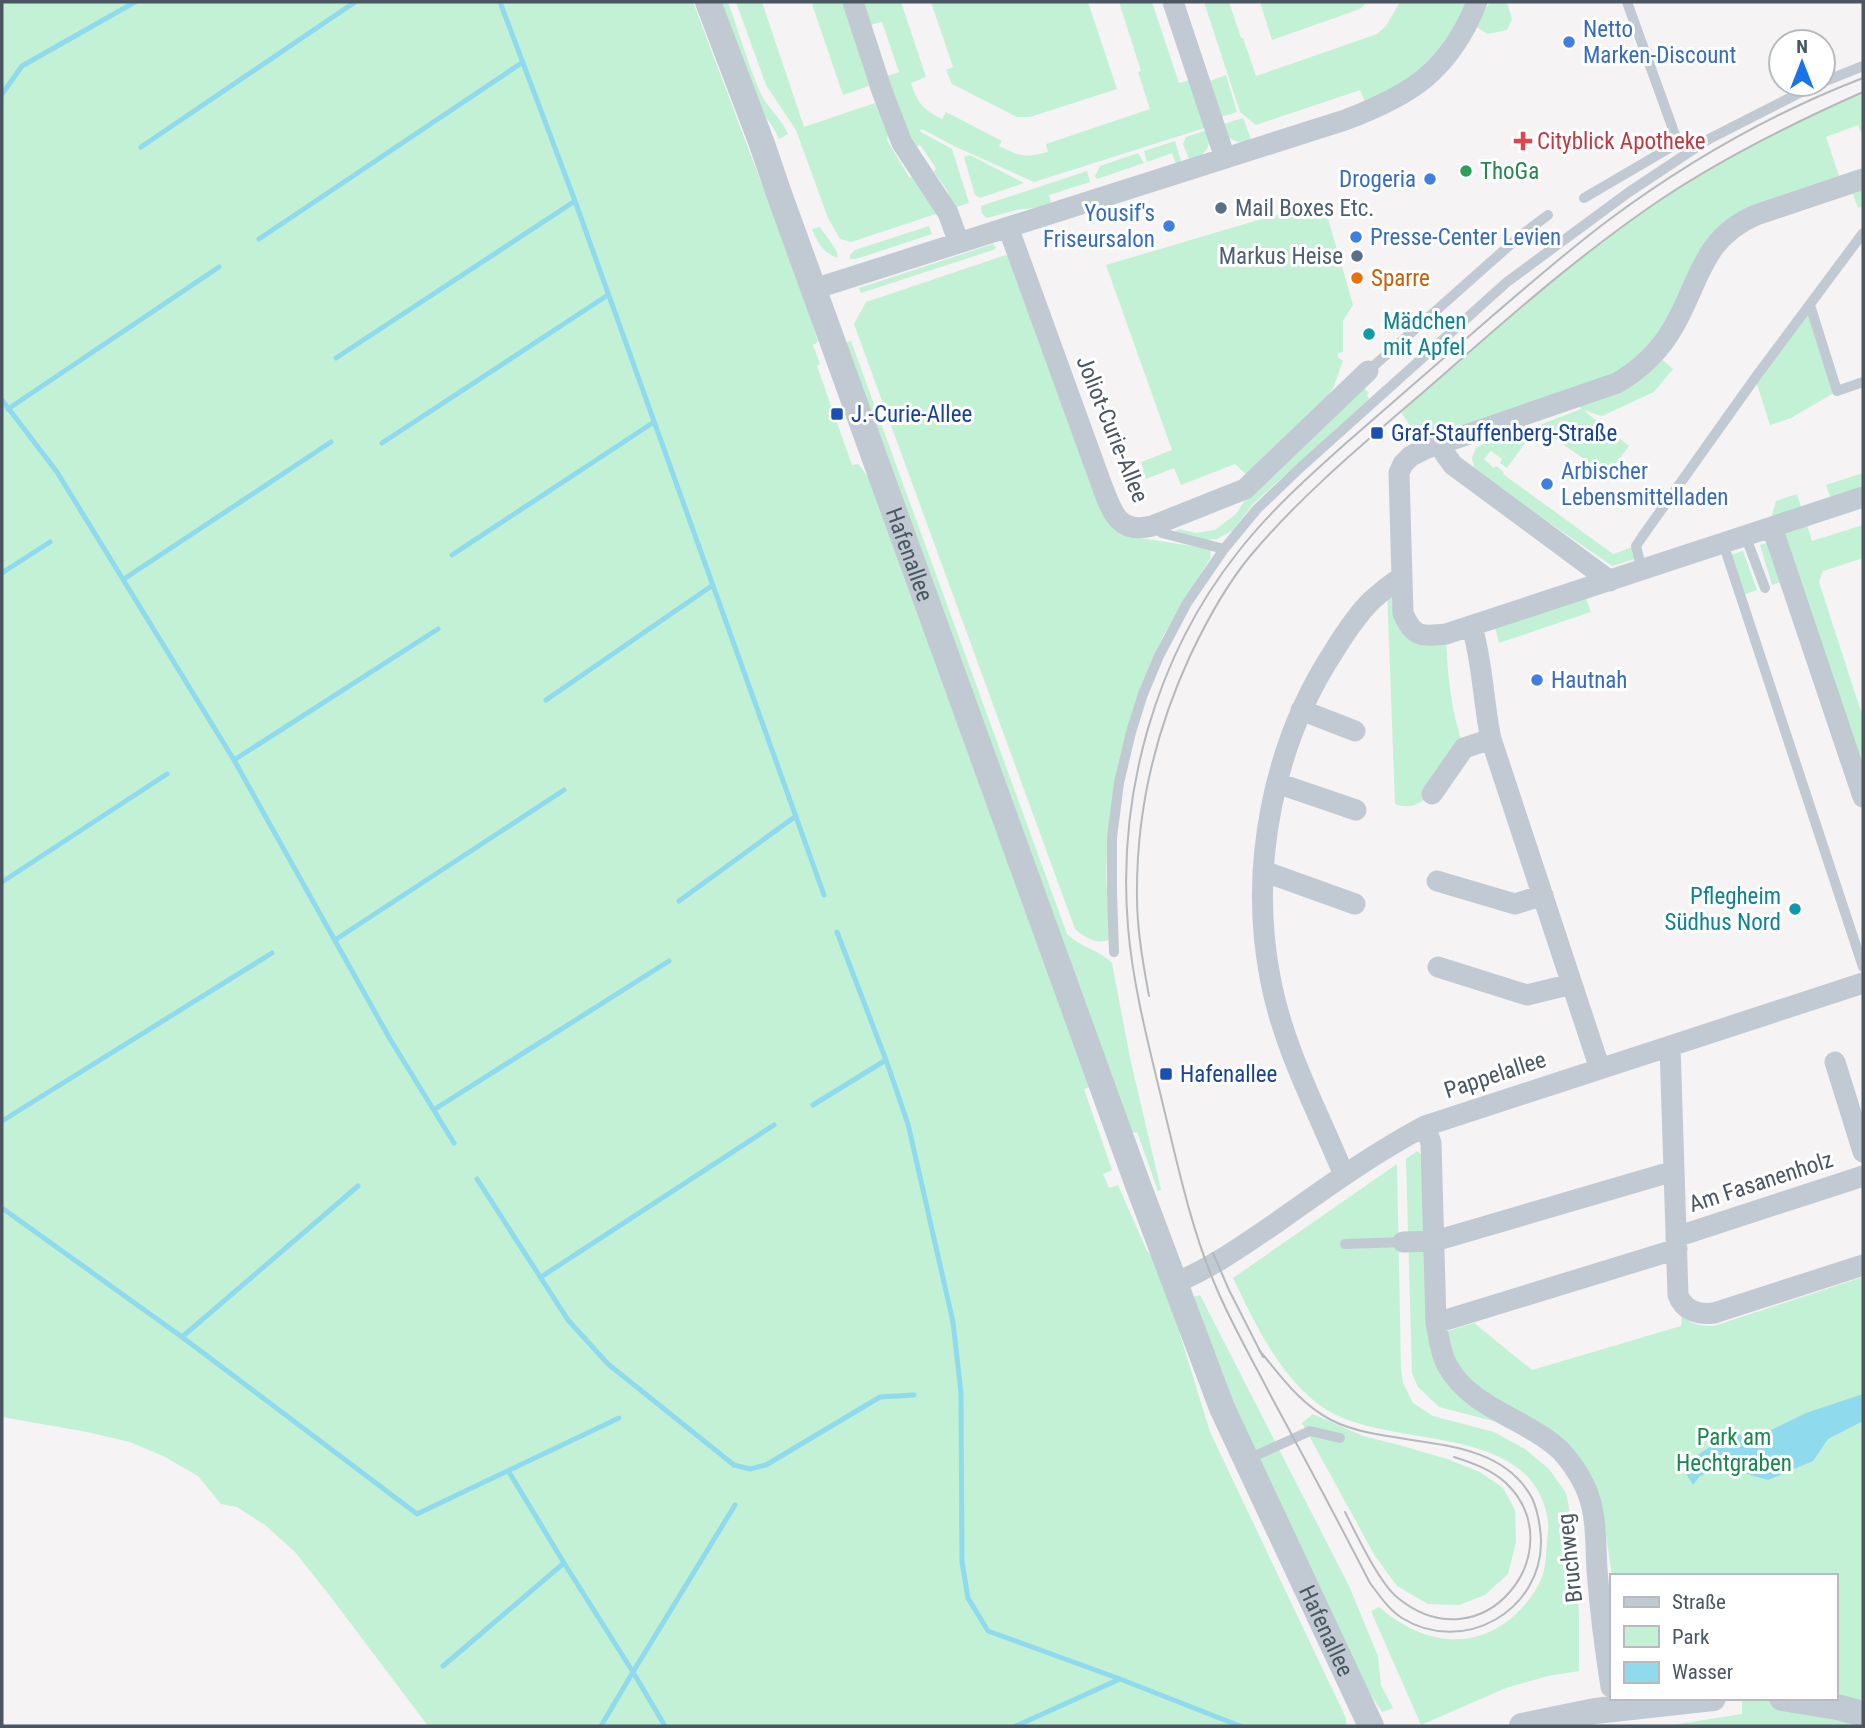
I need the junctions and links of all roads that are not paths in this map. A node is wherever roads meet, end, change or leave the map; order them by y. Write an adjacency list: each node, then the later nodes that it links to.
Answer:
1 (708, 2): 16 (street, Hafenallee)
2 (853, 2): 15 (street)
3 (1173, 2): 9 (street)
4 (1477, 2): 9 (street)
5 (1627, 2): 11 (lane)
6 (1863, 66): 7 (lane)
7 (1837, 76)
8 (1790, 98): 26 (lane)
9 (1225, 159): 13 (street)
10 (1863, 179): 20 (street)
11 (1584, 198)
12 (1548, 215): 18 (lane)
13 (1008, 228): 15 (street); 22 (street, Joliot-Curie-Allee)
14 (1863, 233): 17 (lane)
15 (959, 243): 16 (street)
16 (814, 289): 61 (street, Hafenallee)
17 (1810, 304): 19 (lane); 27 (lane)
18 (1368, 372): 22 (street, Joliot-Curie-Allee)
19 (1863, 382)
20 (1440, 443): 28 (street); 29 (street)
21 (1863, 497): 23 (street)
22 (1152, 526): 26 (lane)
23 (1772, 527): 24 (street); 37 (street)
24 (1745, 535): 25 (street); 30 (lane)
25 (1723, 543): 27 (street); 45 (lane)
26 (1224, 549): 43 (lane)
27 (1642, 570): 29 (street)
28 (1401, 577): 31 (street); 32 (street)
29 (1610, 581): 31 (street)
30 (1765, 588)
31 (1472, 627): 34 (street)
32 (1301, 710): 33 (street); 35 (street)
33 (1355, 731)
34 (1491, 739): 36 (street); 41 (street)
35 (1277, 783): 38 (street); 39 (street)
36 (1432, 794)
37 (1863, 797)
38 (1356, 810)
39 (1263, 871): 42 (street); 54 (street)
40 (1437, 881): 41 (street)
41 (1542, 895): 47 (street)
42 (1355, 904)
43 (1114, 952)
44 (1438, 967): 47 (street)
45 (1863, 967)
46 (1863, 984): 48 (street, Pappelallee)
47 (1572, 985): 50 (street)
48 (1670, 1046): 50 (street, Pappelallee); 53 (street, Am Fasanenholz)
49 (1835, 1062): 52 (street, Am Fasanenholz)
50 (1600, 1069): 51 (street, Pappelallee)
51 (1425, 1126): 54 (street, Pappelallee); 56 (street, Bruchweg)
52 (1863, 1152)
53 (1674, 1171): 56 (street); 58 (street, Am Fasanenholz)
54 (1344, 1175): 61 (street, Pappelallee)
55 (1863, 1176): 58 (street, Am Fasanenholz)
56 (1435, 1241): 57 (street); 62 (street, Bruchweg)
57 (1403, 1242): 59 (lane)
58 (1676, 1243): 60 (street, Am Fasanenholz); 62 (street)
59 (1345, 1244)
60 (1863, 1265)
61 (1175, 1283): 64 (street, Hafenallee)
62 (1436, 1323): 65 (street, Bruchweg)
63 (1340, 1438): 64 (lane)
64 (1246, 1460): 69 (street, Hafenallee)
65 (1610, 1674)
66 (1610, 1699): 70 (street)
67 (1794, 1700): 68 (street)
68 (1863, 1714)
69 (1371, 1726)
70 (1522, 1726)

